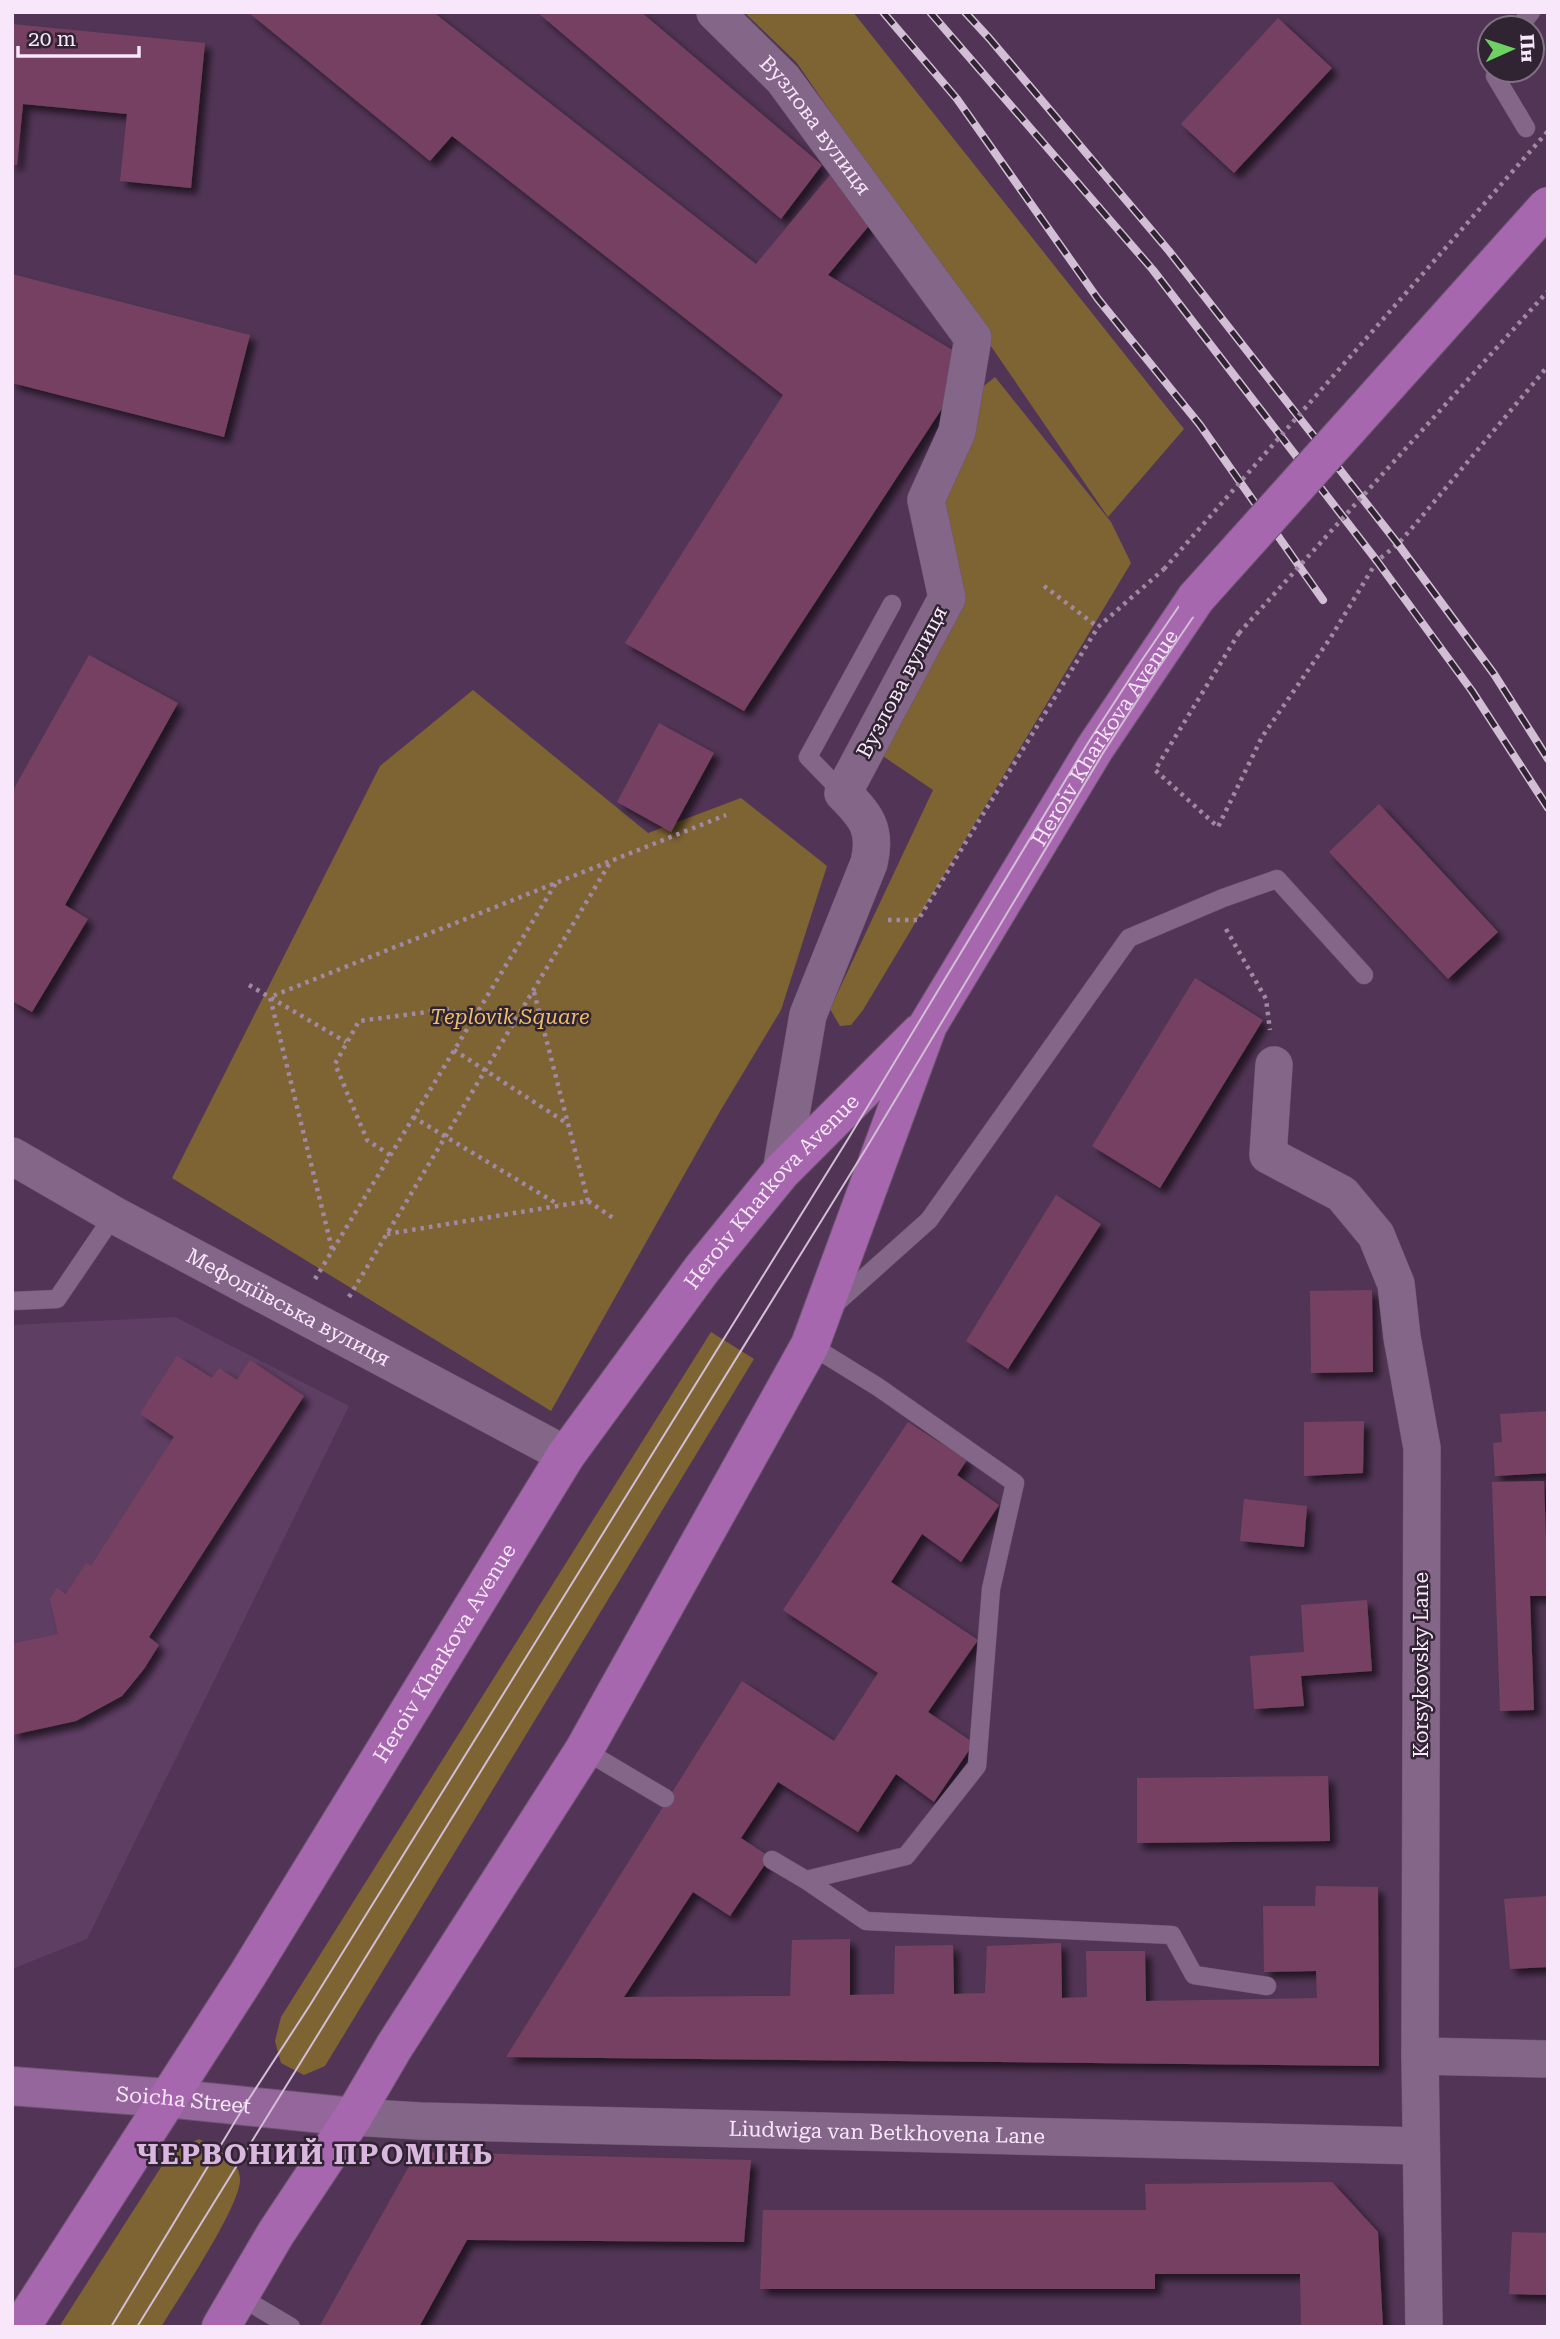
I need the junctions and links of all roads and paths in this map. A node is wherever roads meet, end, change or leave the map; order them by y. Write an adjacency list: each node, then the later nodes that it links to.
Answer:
1 (715, 12): 11 (street, Вузлова вулиця)
2 (1500, 84): 3 (lane)
3 (1526, 128)
4 (1548, 131): 10 (path, bridge)
5 (1548, 206): 22 (main road, Heroiv Kharkova Avenue, bridge)
6 (1548, 291): 7 (path, bridge)
7 (1548, 366)
8 (1044, 586): 10 (path)
9 (892, 604): 11 (lane)
10 (1098, 628): 15 (path)
11 (843, 793): 32 (street)
12 (726, 815): 13 (path)
13 (612, 860): 14 (path); 19 (path)
14 (556, 882): 20 (path); 21 (path)
15 (886, 920)
16 (1226, 929): 25 (path)
17 (1364, 975): 42 (lane)
18 (248, 985): 20 (path)
19 (533, 991): 26 (path); 28 (path)
20 (270, 997): 23 (path); 38 (path)
21 (470, 1023): 23 (path); 24 (path)
22 (928, 1025): 32 (main road, Heroiv Kharkova Avenue); 42 (main road, Heroiv Kharkova Avenue)
23 (346, 1042): 31 (path)
24 (454, 1051): 26 (path); 27 (path)
25 (1274, 1065): 49 (street, Korsykovsky Lane)
26 (485, 1070): 28 (path); 29 (path)
27 (413, 1117): 29 (path); 31 (path)
28 (568, 1124): 33 (path)
29 (445, 1136): 34 (path); 37 (path)
30 (12, 1156): 35 (street, Мефодіївська вулиця)
31 (390, 1156): 38 (path)
32 (781, 1172): 43 (main road, Heroiv Kharkova Avenue)
33 (588, 1202): 34 (path); 36 (path)
34 (561, 1206): 37 (path)
35 (114, 1215): 39 (lane); 40 (street, Мефодіївська вулиця)
36 (613, 1218)
37 (387, 1234): 41 (path)
38 (332, 1249): 40 (path)
39 (12, 1301)
40 (297, 1311): 41 (street, Мефодіївська вулиця)
41 (331, 1329): 43 (street, Мефодіївська вулиця)
42 (815, 1331): 44 (main road, Heroiv Kharkova Avenue); 47 (lane)
43 (566, 1455): 52 (main road, Heroiv Kharkova Avenue)
44 (584, 1750): 45 (lane); 53 (main road, Heroiv Kharkova Avenue)
45 (665, 1798)
46 (772, 1860): 47 (lane)
47 (806, 1880): 48 (lane)
48 (1267, 1986)
49 (1420, 2056): 50 (street); 54 (street, Korsykovsky Lane)
50 (1548, 2059)
51 (12, 2087): 52 (street, Soicha Street)
52 (167, 2098): 53 (street, Soicha Street); 56 (main road, Heroiv Kharkova Avenue)
53 (353, 2117): 54 (street, Liudwiga van Betkhovena Lane); 55 (main road, Heroiv Kharkova Avenue)
54 (1421, 2146): 58 (street, Korsykovsky Lane)
55 (230, 2311): 57 (lane)
56 (20, 2327)
57 (291, 2327)
58 (1424, 2327)

